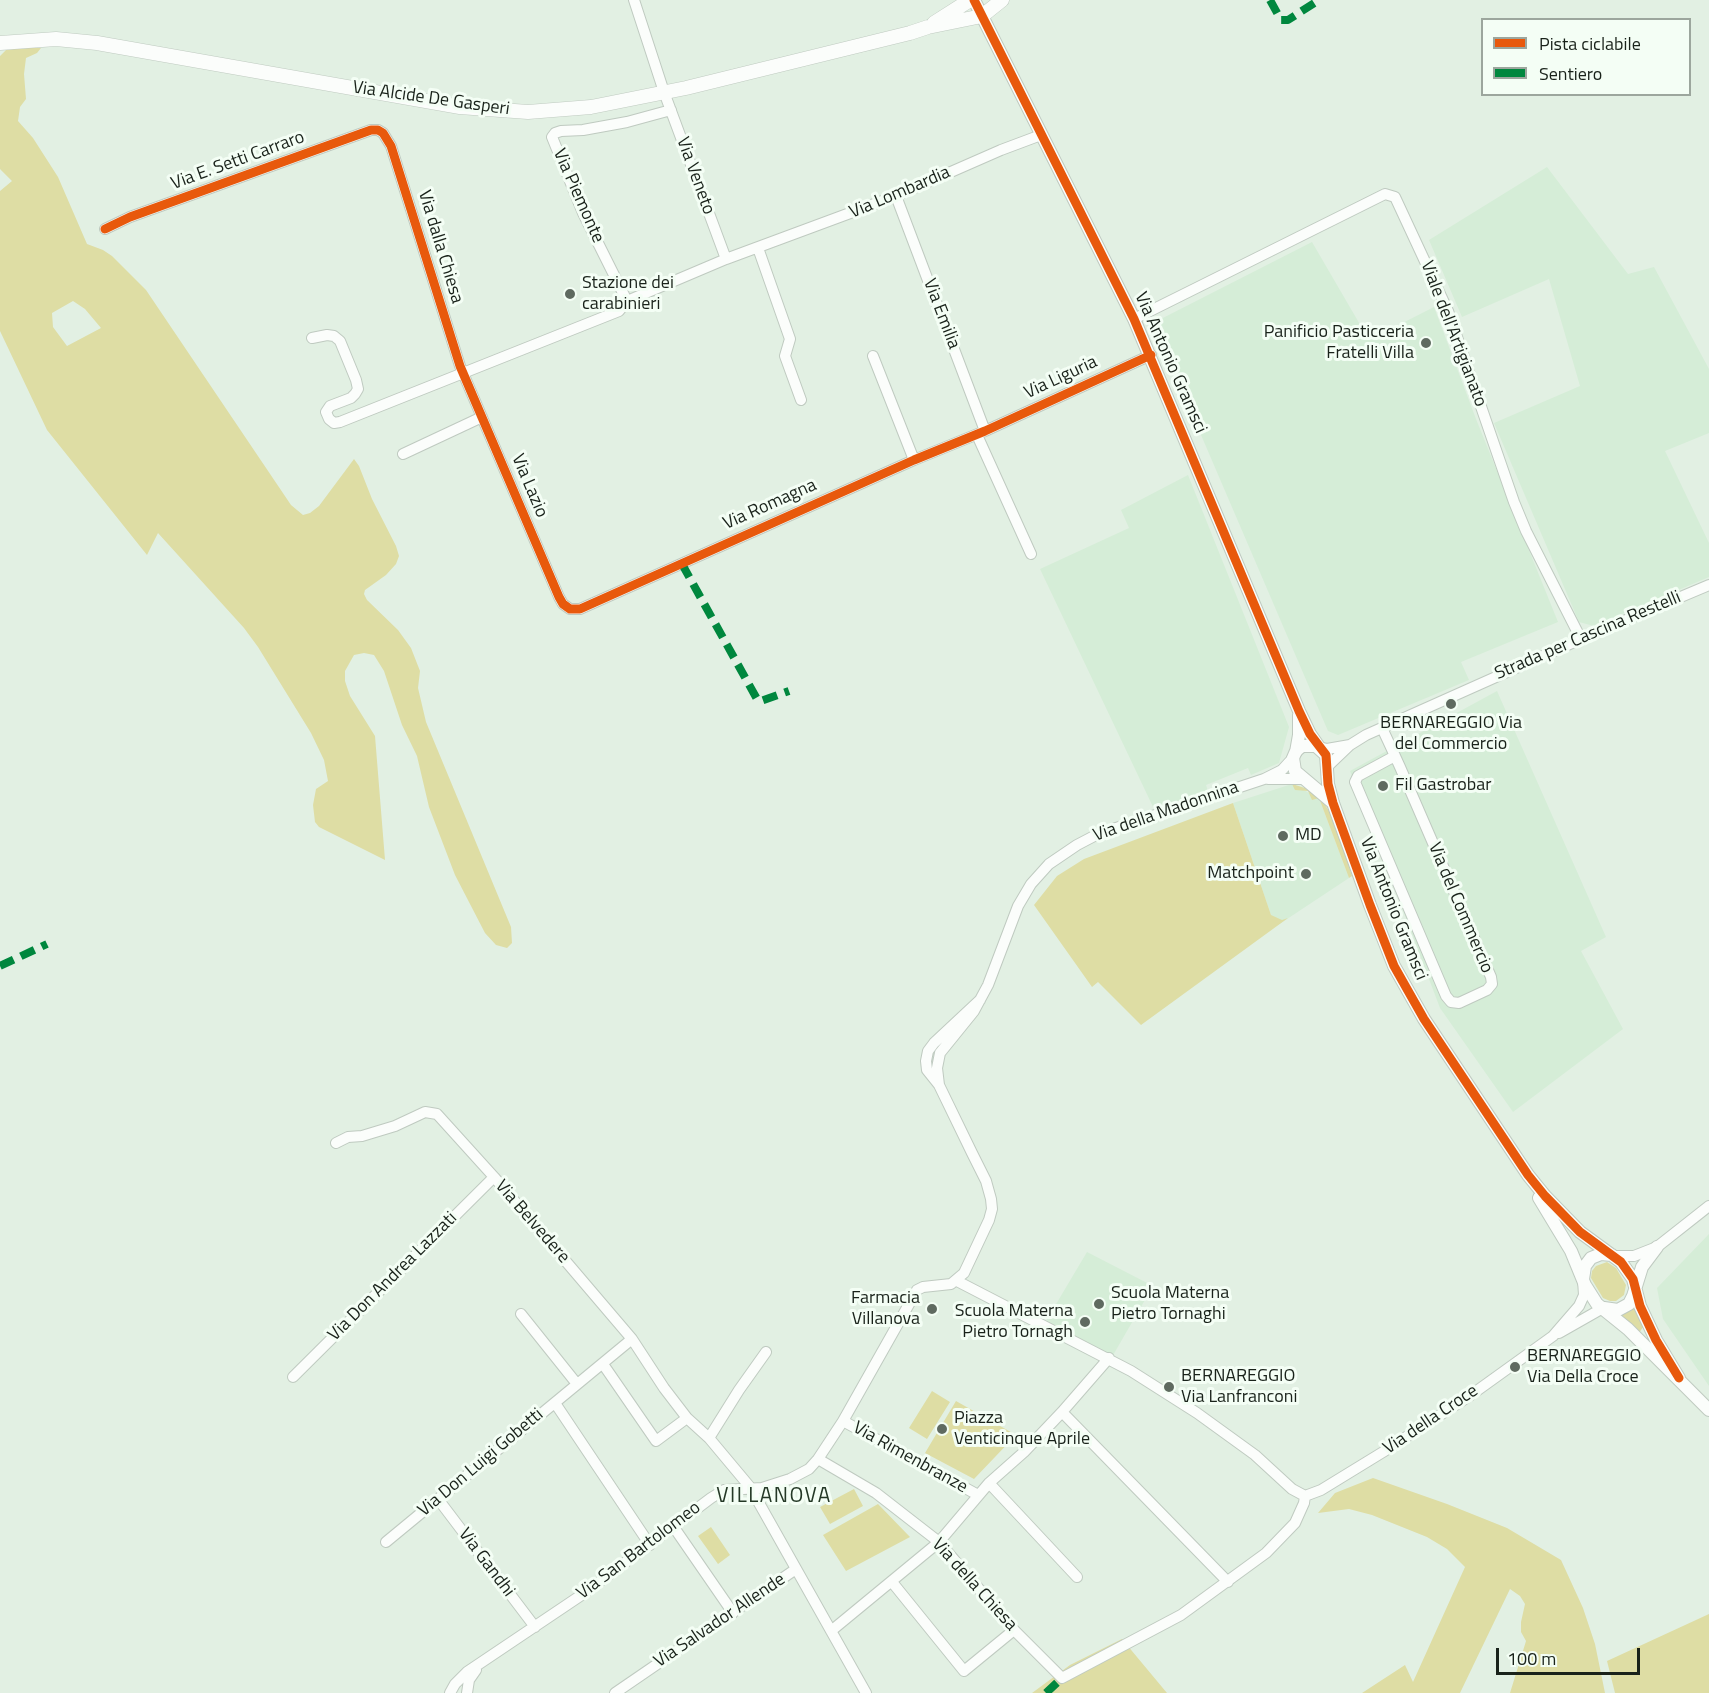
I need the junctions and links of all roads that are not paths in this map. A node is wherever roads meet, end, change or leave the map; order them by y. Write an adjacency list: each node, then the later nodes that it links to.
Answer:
1 (634, 0): 7 (street, Via Veneto)
2 (972, 0): 4 (street, Via Antonio Gramsci); 5 (main road, Via Alcide De Gasperi)
3 (1002, 0): 4 (main road)
4 (982, 16): 5 (main road, Via Alcide De Gasperi); 10 (street, Via Antonio Gramsci)
5 (928, 27): 7 (main road, Via Alcide De Gasperi)
6 (0, 43): 7 (main road, Via Alcide De Gasperi)
7 (664, 92): 8 (street, Via Veneto)
8 (671, 110): 14 (street, Via Veneto); 15 (street, Via Piemonte)
9 (383, 133): 12 (street, Via E. Setti Carraro); 20 (street, Via dalla Chiesa)
10 (1041, 135): 11 (street, Via Lombardia); 16 (street, Via Antonio Gramsci)
11 (896, 196): 13 (street, Via Lombardia); 23 (street, Via Emilia)
12 (105, 230)
13 (758, 248): 14 (street, Via Lombardia); 21 (street)
14 (726, 260): 15 (street, Via Lombardia)
15 (627, 301): 20 (street, Via Lombardia)
16 (1134, 319): 19 (street, Via Antonio Gramsci); 29 (street, Viale dell'Artigianato)
17 (312, 338): 20 (street, Via Lombardia)
18 (873, 356): 25 (street)
19 (1151, 356): 23 (street, Via Liguria); 30 (street, Via Antonio Gramsci)
20 (463, 373): 22 (street, Via Lazio)
21 (801, 400)
22 (482, 417): 24 (street); 28 (street, Via Lazio)
23 (981, 433): 25 (street, Via Romagna); 26 (street)
24 (403, 454)
25 (914, 459): 28 (street, Via Romagna)
26 (1031, 554)
27 (1709, 585): 29 (street, Strada per Cascina Restelli)
28 (570, 609)
29 (1581, 639): 31 (street, Strada per Cascina Restelli)
30 (1299, 711): 33 (street, Via Antonio Gramsci); 34 (street, Via Antonio Gramsci)
31 (1383, 728): 32 (street); 35 (street, Via del Commercio)
32 (1350, 745): 33 (street); 36 (street)
33 (1319, 747): 34 (street); 36 (street)
34 (1294, 755): 37 (street, Via della Madonnina); 38 (street)
35 (1395, 756): 35 (street, Via del Commercio)
36 (1327, 767): 38 (street); 39 (street, Via Antonio Gramsci)
37 (1264, 779): 38 (street, Via della Madonnina); 47 (street, Via della Madonnina)
38 (1304, 779): 39 (street)
39 (1333, 803): 41 (street, Via Antonio Gramsci)
40 (336, 1143): 42 (street, Via Belvedere)
41 (1528, 1175): 45 (street); 46 (street)
42 (494, 1178): 52 (street, Via Belvedere); 56 (street, Via Don Andrea Lazzati)
43 (1709, 1206): 44 (street)
44 (1657, 1247): 45 (street); 48 (street)
45 (1613, 1256): 46 (street); 48 (street)
46 (1583, 1280): 49 (street); 51 (street)
47 (957, 1281): 54 (street); 63 (street, Via San Bartolomeo)
48 (1635, 1289): 49 (street); 57 (street)
49 (1603, 1308): 51 (street); 57 (street)
50 (520, 1314): 58 (street)
51 (1553, 1336): 69 (street, Via della Croce)
52 (632, 1339): 58 (street, Via Don Luigi Gobetti); 62 (street, Via Belvedere)
53 (766, 1352): 64 (street)
54 (1109, 1358): 61 (street); 69 (street)
55 (605, 1367): 62 (street)
56 (293, 1377)
57 (1679, 1378): 60 (street)
58 (577, 1384): 70 (street, Via Don Luigi Gobetti)
59 (557, 1406): 74 (street)
60 (1709, 1410)
61 (1062, 1412): 66 (street); 78 (street)
62 (687, 1418): 64 (street, Via Belvedere)
63 (843, 1421): 65 (street, Via San Bartolomeo); 68 (street, Via Rimenbranze)
64 (709, 1438): 67 (street, Via Belvedere)
65 (818, 1459): 67 (street, Via San Bartolomeo); 73 (street, Via della Chiesa)
66 (989, 1483): 68 (street); 76 (street)
67 (750, 1487): 71 (street, Via San Bartolomeo); 75 (street, Via Belvedere)
68 (978, 1495): 73 (street)
69 (1305, 1496): 78 (street)
70 (438, 1499): 72 (street, Via Don Luigi Gobetti); 80 (street, Via Gandhi)
71 (673, 1526): 74 (street, Via San Bartolomeo); 79 (street)
72 (386, 1542)
73 (939, 1542): 77 (street); 81 (street, Via della Chiesa)
74 (650, 1545): 80 (street, Via San Bartolomeo)
75 (796, 1569): 79 (street, Via Salvador Allende); 82 (street, Via Belvedere)
76 (1077, 1577)
77 (892, 1582): 81 (street); 82 (street)
78 (1228, 1582): 81 (street, Via della Chiesa)
79 (733, 1613): 86 (street, Via Salvador Allende)
80 (535, 1627): 83 (street, Via San Bartolomeo)
81 (1014, 1630)
82 (831, 1631): 87 (street, Via Belvedere)
83 (482, 1663): 84 (street, Via San Bartolomeo); 85 (street, Via San Bartolomeo)
84 (450, 1693)
85 (467, 1693)
86 (615, 1693)
87 (866, 1693)

